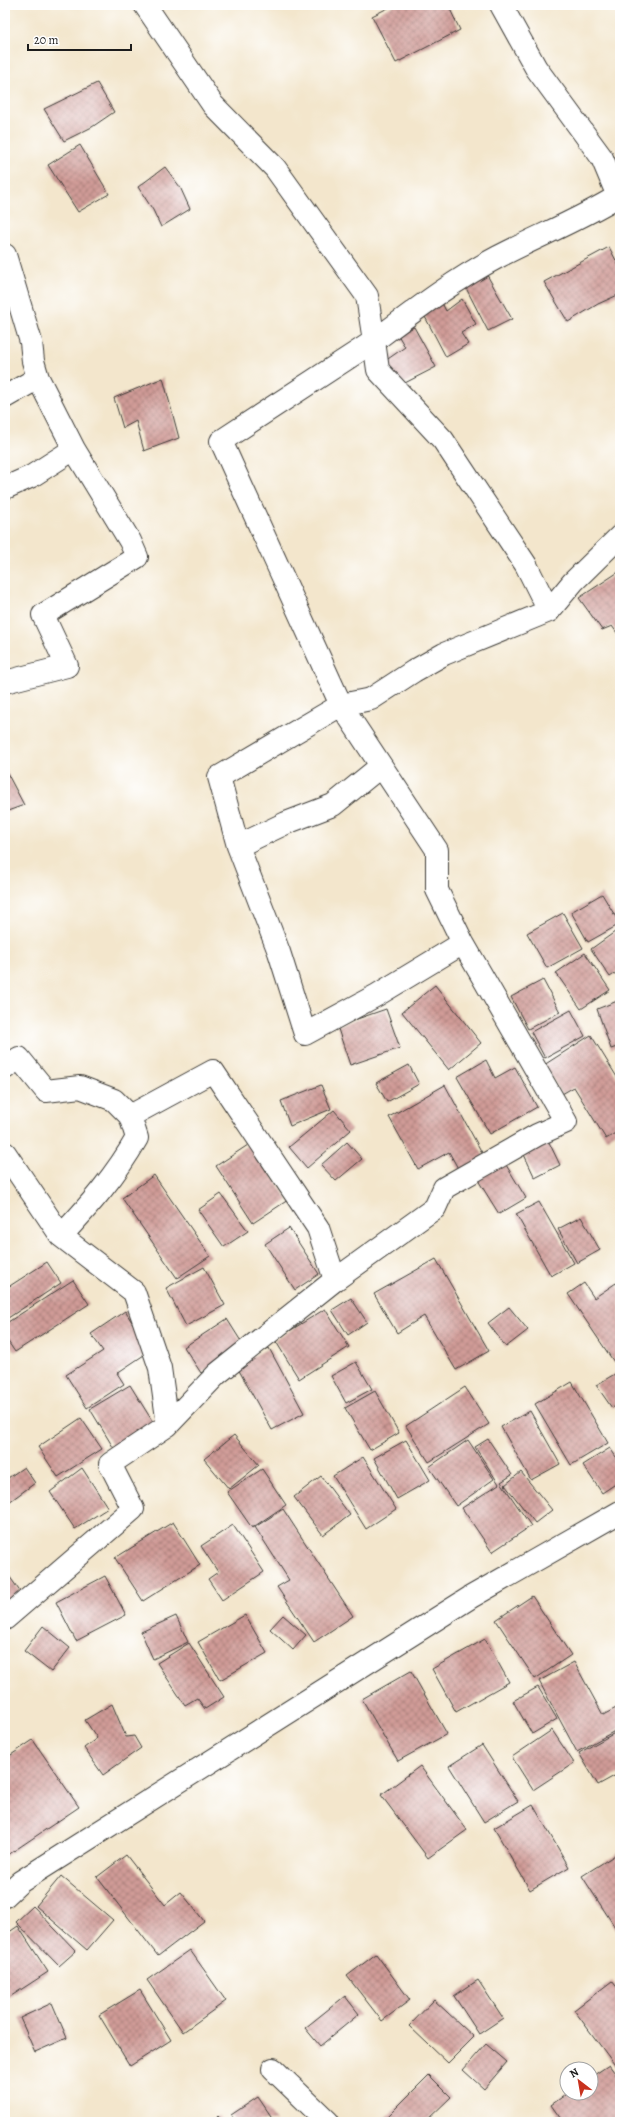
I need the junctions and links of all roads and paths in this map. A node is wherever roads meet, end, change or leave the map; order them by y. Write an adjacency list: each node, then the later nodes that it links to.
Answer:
1 (144, 5): 5 (street)
2 (501, 5): 3 (street)
3 (619, 199): 5 (street)
4 (5, 255): 6 (street)
5 (374, 341): 11 (street); 13 (street)
6 (38, 378): 7 (street); 8 (street)
7 (5, 397)
8 (74, 449): 9 (street); 12 (street)
9 (5, 488)
10 (620, 536): 11 (street)
11 (549, 610): 13 (street)
12 (5, 682)
13 (341, 705): 14 (street); 15 (street)
14 (381, 766): 15 (street); 16 (street)
15 (238, 846): 16 (street)
16 (463, 944): 21 (street)
17 (5, 1068): 18 (street)
18 (130, 1116): 20 (street); 21 (street)
19 (5, 1153): 20 (street)
20 (61, 1236): 22 (street)
21 (335, 1280): 22 (street)
22 (168, 1426): 24 (street)
23 (620, 1512): 25 (street)
24 (5, 1619)
25 (5, 1896)
26 (273, 2068): 27 (street)
27 (315, 2117)

